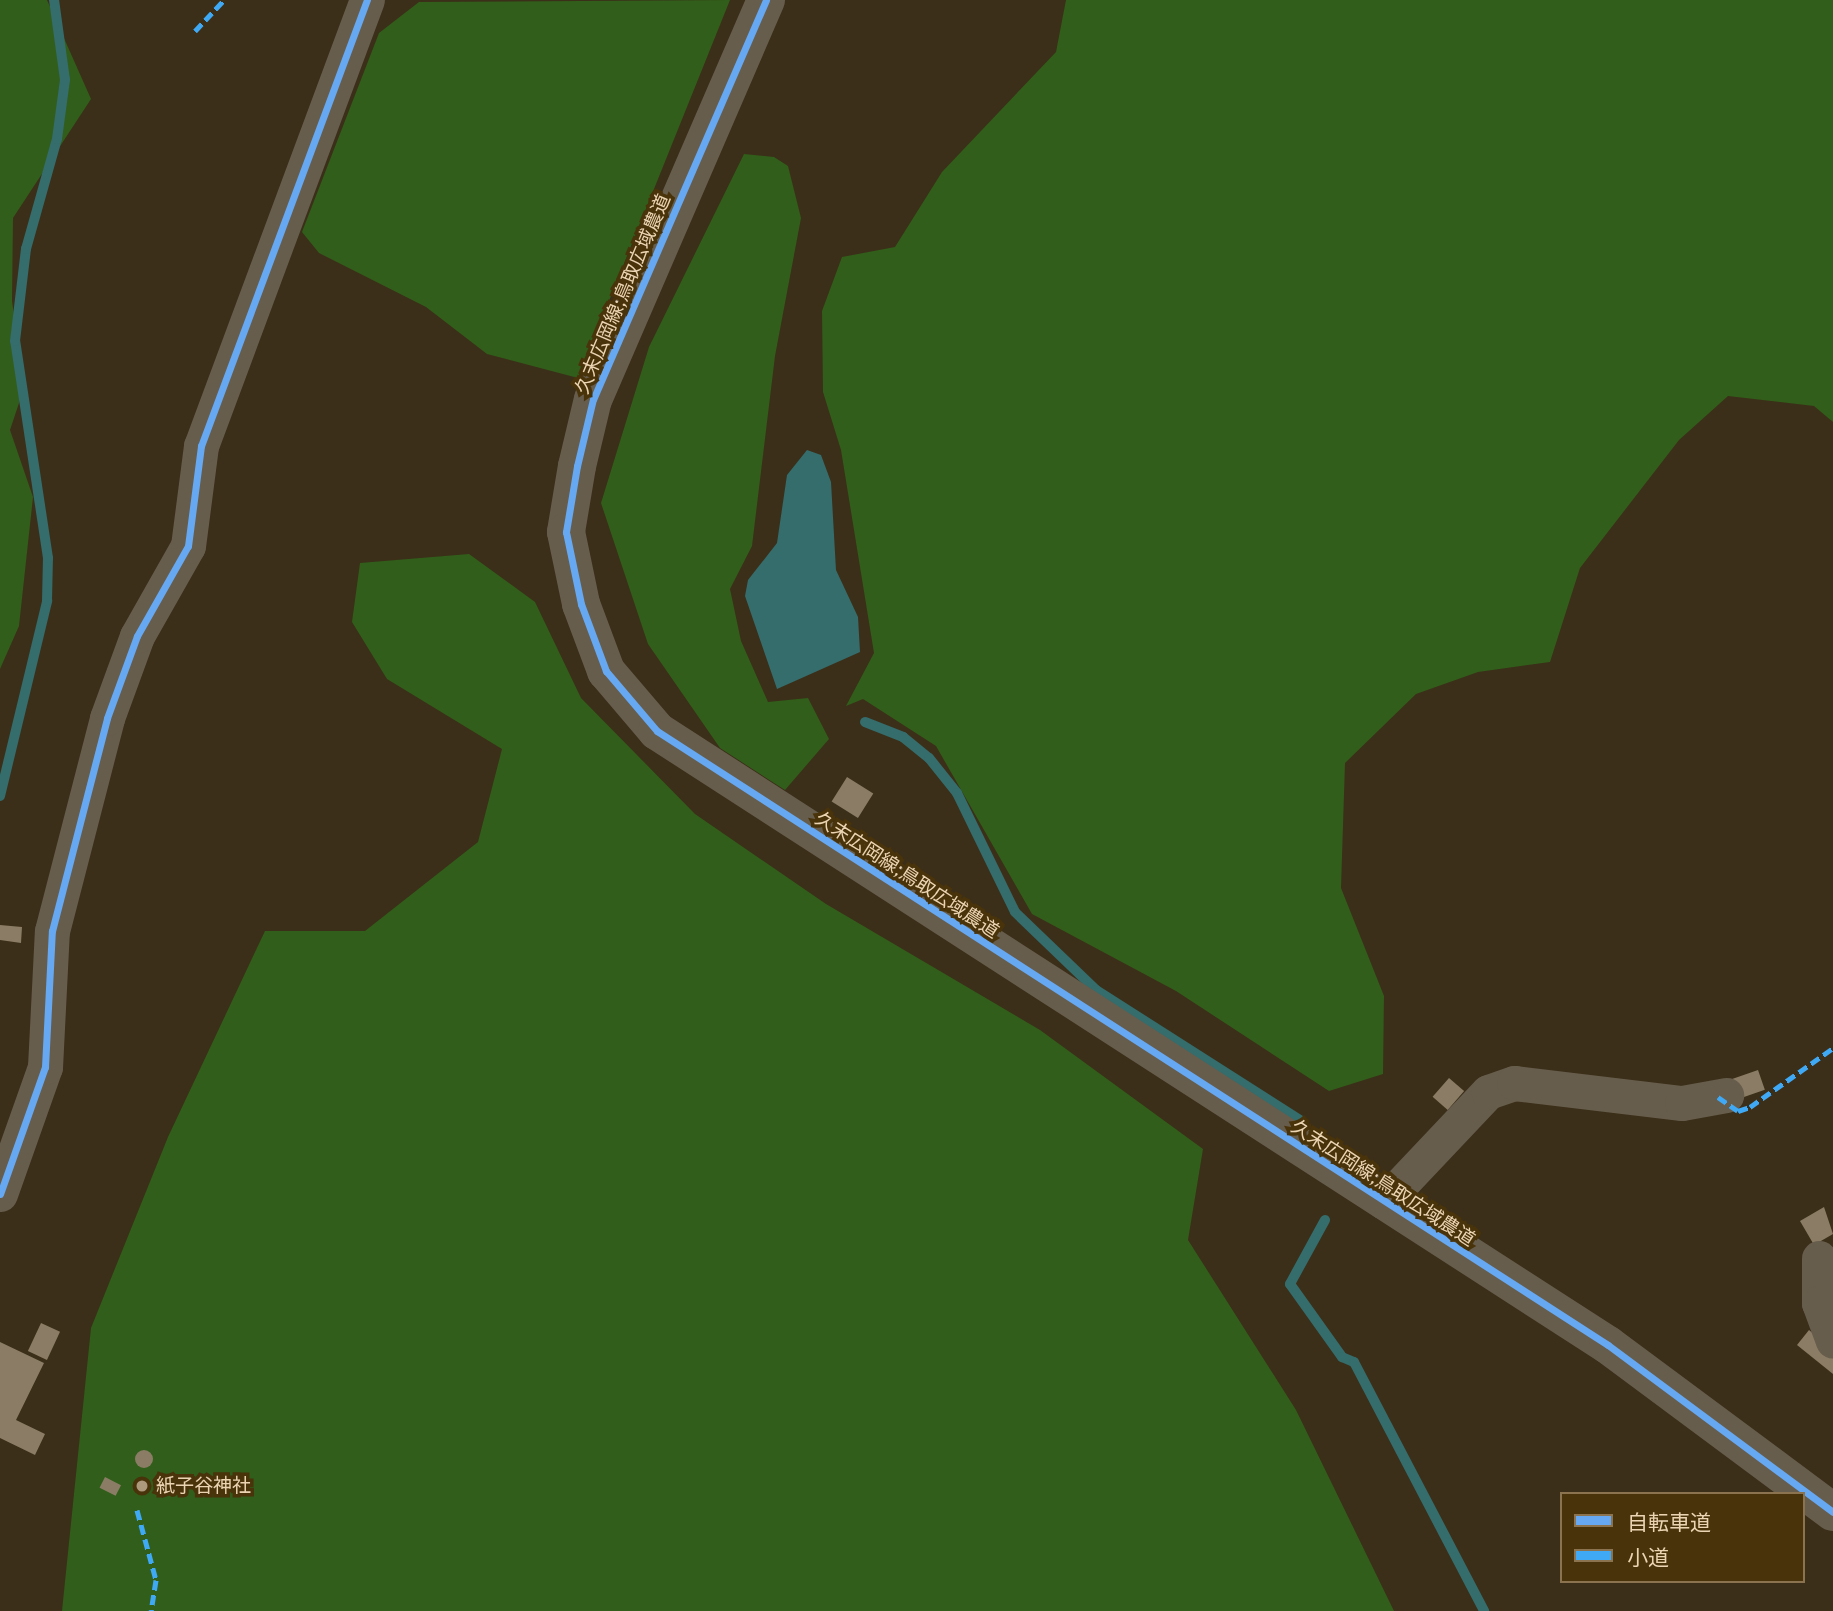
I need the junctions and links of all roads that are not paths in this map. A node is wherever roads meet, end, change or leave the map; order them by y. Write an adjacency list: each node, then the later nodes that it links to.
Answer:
1 (367, 0): 4 (street)
2 (765, 0): 5 (street, 久末広岡線;鳥取広域農道)
3 (1726, 1095): 5 (street)
4 (0, 1194)
5 (1384, 1202): 8 (street, 久末広岡線;鳥取広域農道)
6 (1819, 1258): 7 (street)
7 (1833, 1341)
8 (1833, 1512)

